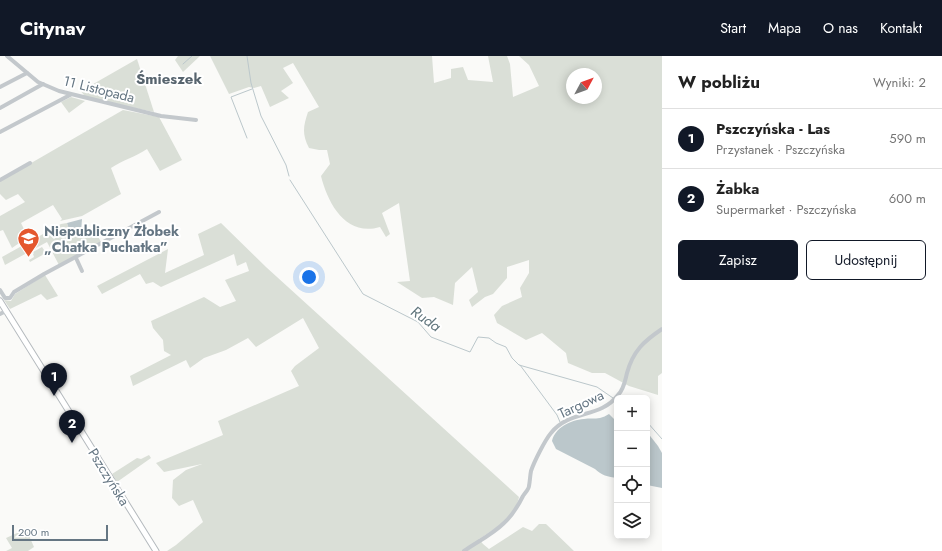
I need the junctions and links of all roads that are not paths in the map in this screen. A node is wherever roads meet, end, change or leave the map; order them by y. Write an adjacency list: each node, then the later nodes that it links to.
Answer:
1 (7, 56): 2 (street, 11 Listopada)
2 (26, 73): 3 (street, 11 Listopada); 4 (street)
3 (43, 84): 5 (street, 11 Listopada); 6 (street)
4 (0, 87)
5 (71, 95): 7 (street, 11 Listopada); 8 (street)
6 (0, 108)
7 (196, 120)
8 (0, 132)
9 (30, 163): 10 (street)
10 (0, 180)
11 (159, 212): 12 (street)
12 (76, 258): 13 (street); 14 (street)
13 (82, 270)
14 (0, 290)
15 (0, 302): 16 (main road, Pszczyńska)
16 (6, 311): 17 (street); 19 (main road, Pszczyńska)
17 (0, 314)
18 (662, 329): 20 (street, Targowa)
19 (156, 551)
20 (464, 551)

